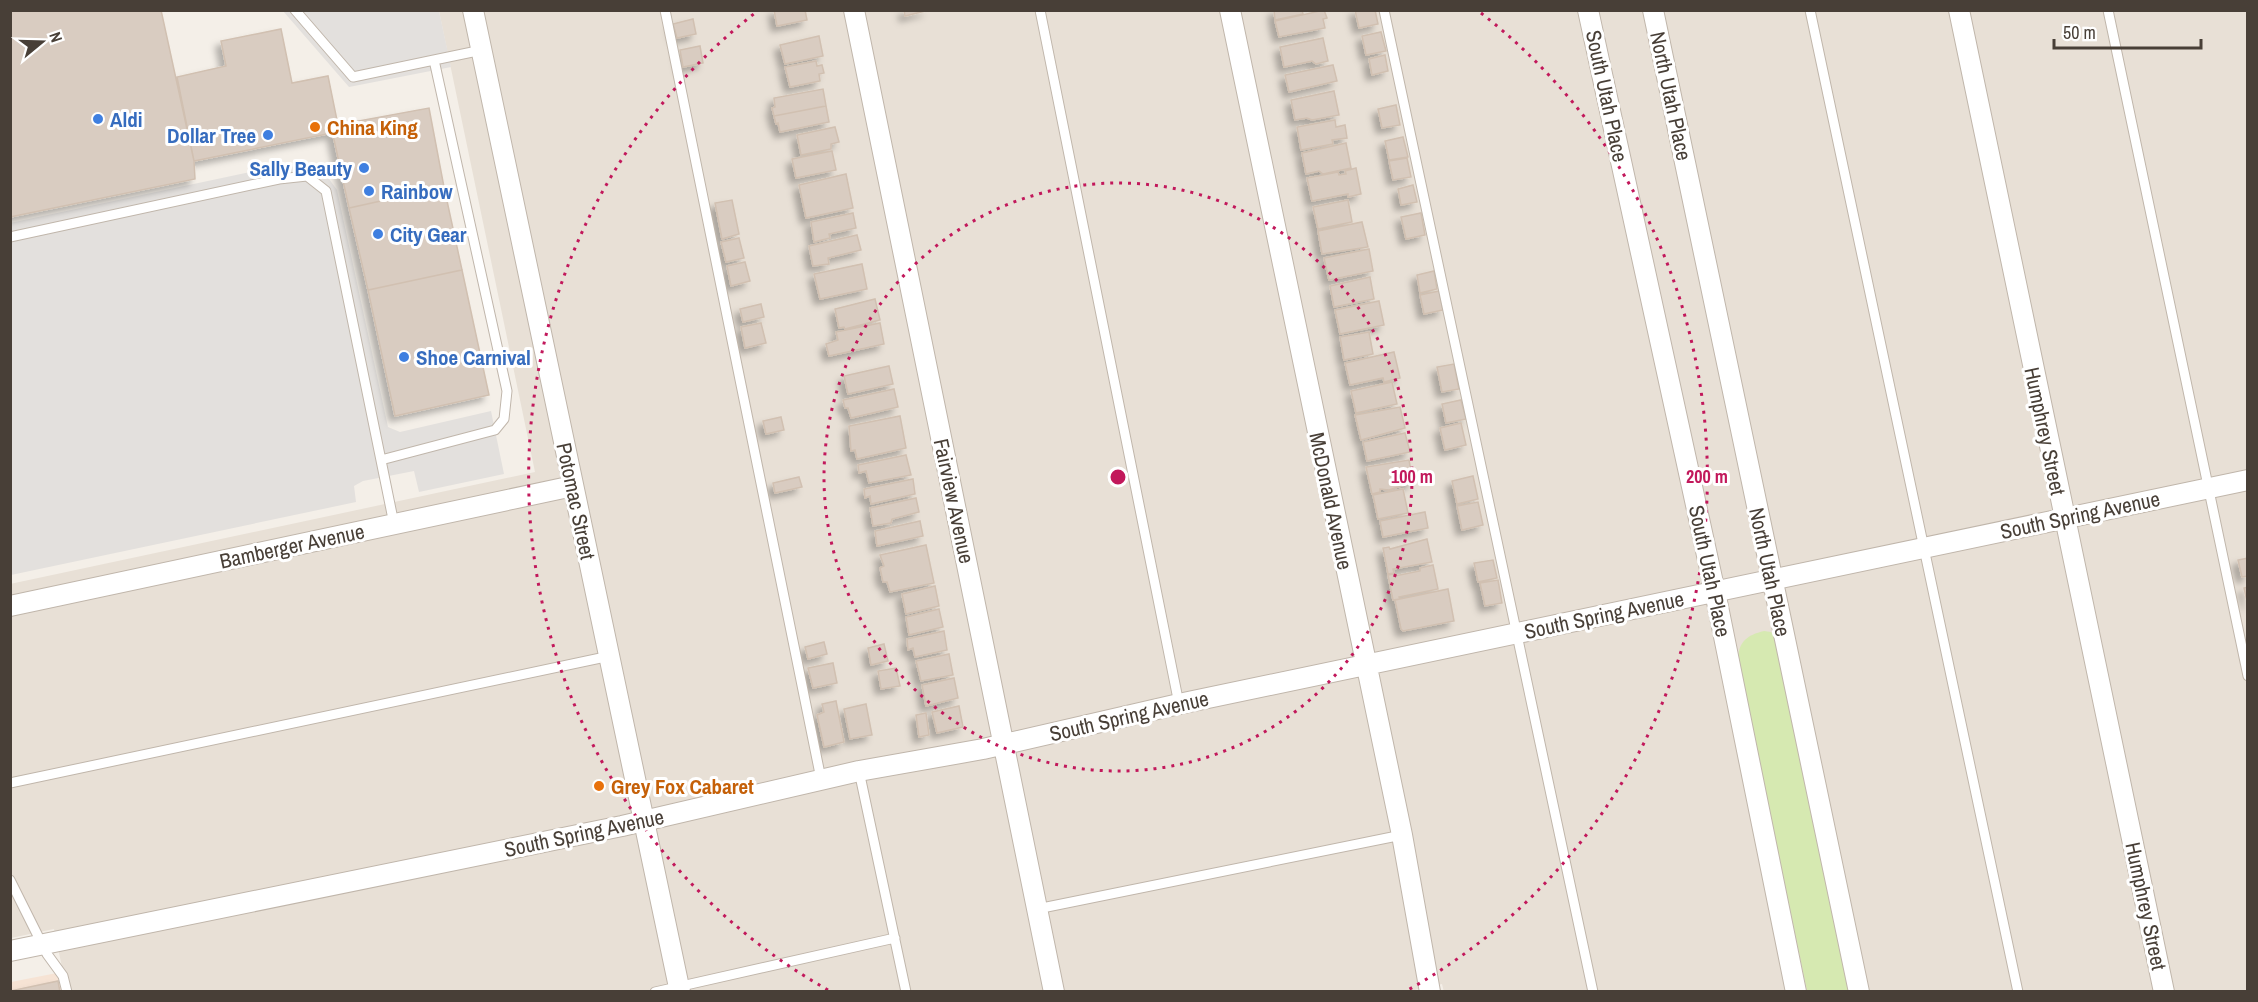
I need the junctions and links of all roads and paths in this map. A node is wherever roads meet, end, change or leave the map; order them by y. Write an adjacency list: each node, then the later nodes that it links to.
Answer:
1 (295, 10): 14 (lane)
2 (473, 10): 13 (street, Potomac Street)
3 (665, 10): 33 (lane)
4 (854, 10): 31 (street, Fairview Avenue)
5 (1040, 10): 30 (lane)
6 (1230, 10): 28 (street, McDonald Avenue)
7 (1384, 10): 26 (lane)
8 (1588, 10): 24 (street, South Utah Place)
9 (1653, 10): 23 (street, North Utah Place)
10 (1810, 10): 22 (lane)
11 (1959, 10): 20 (street, Humphrey Street)
12 (2108, 10): 19 (lane)
13 (482, 50): 14 (lane); 18 (street, Potomac Street)
14 (434, 60): 16 (lane)
15 (10, 237): 16 (lane)
16 (381, 460): 21 (lane)
17 (2247, 480): 19 (street, South Spring Avenue)
18 (573, 486): 21 (street, Bamberger Avenue); 27 (street, Potomac Street)
19 (2207, 489): 20 (street, South Spring Avenue); 29 (lane)
20 (2064, 519): 22 (street, South Spring Avenue); 52 (street, Humphrey Street)
21 (394, 524): 25 (street, Bamberger Avenue)
22 (1924, 548): 23 (street, South Spring Avenue); 51 (lane)
23 (1771, 580): 24 (street, South Spring Avenue); 50 (street, North Utah Place)
24 (1715, 592): 26 (street, South Spring Avenue); 49 (street, South Utah Place)
25 (10, 606)
26 (1516, 633): 28 (street, South Spring Avenue); 48 (lane)
27 (610, 656): 34 (lane); 35 (street, Potomac Street)
28 (1365, 665): 30 (street, South Spring Avenue); 36 (street, McDonald Avenue)
29 (2247, 676)
30 (1179, 704): 31 (street, South Spring Avenue)
31 (1005, 744): 32 (street, South Spring Avenue); 38 (street, Fairview Avenue)
32 (859, 771): 33 (street, South Spring Avenue); 39 (lane)
33 (821, 779): 35 (street, South Spring Avenue)
34 (10, 783)
35 (645, 821): 40 (street, South Spring Avenue); 42 (street, Potomac Street)
36 (1402, 836): 38 (lane); 47 (street, McDonald Avenue)
37 (10, 880): 40 (lane)
38 (1037, 909): 46 (street, Fairview Avenue)
39 (895, 938): 42 (lane); 45 (lane)
40 (44, 944): 41 (street, South Spring Avenue); 43 (lane)
41 (10, 951)
42 (680, 989): 44 (lane)
43 (67, 992)
44 (654, 992)
45 (906, 992)
46 (1054, 992)
47 (1430, 992)
48 (1593, 992)
49 (1796, 992)
50 (1859, 992)
51 (2018, 992)
52 (2164, 992)

